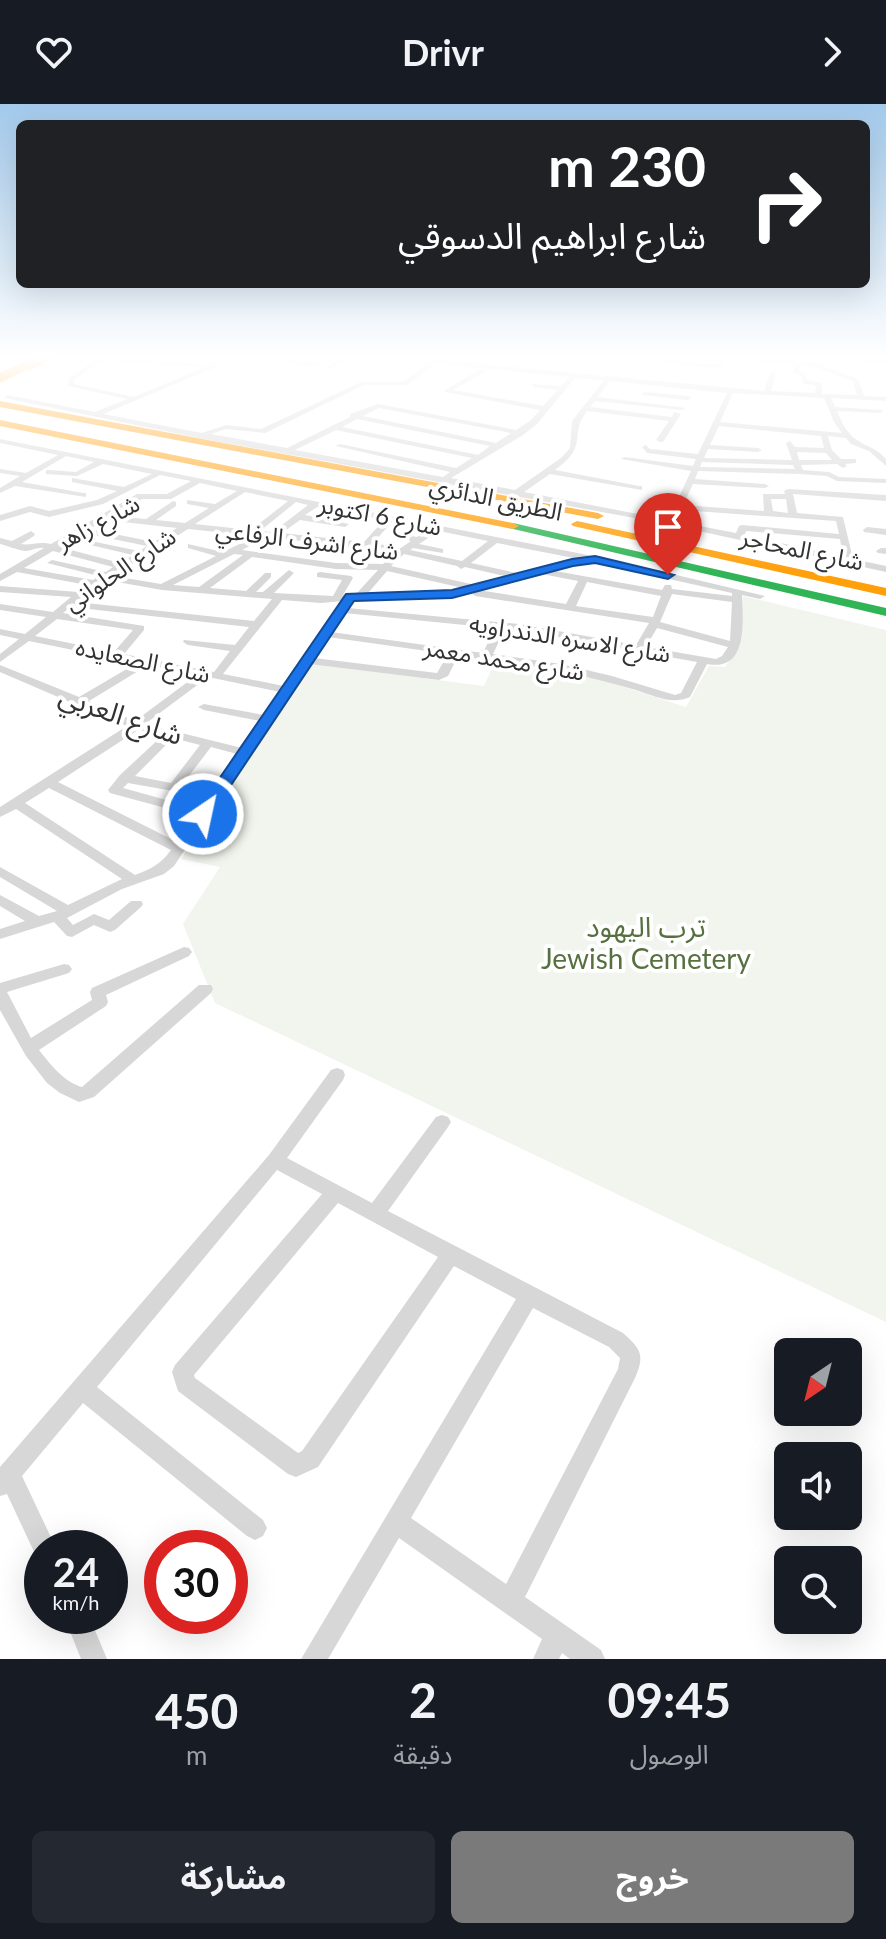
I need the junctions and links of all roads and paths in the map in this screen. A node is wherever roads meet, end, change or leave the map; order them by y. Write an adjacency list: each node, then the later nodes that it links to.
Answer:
1 (714, 428): 32 (street)
2 (29, 429): 119 (main road, الطريق الدائري)
3 (118, 429): 96 (main road, الطريق الدائري)
4 (130, 429): 48 (main road)
5 (162, 429): 20 (street, شارع المحاجر)
6 (218, 429): 20 (street)
7 (238, 429): 8 (street)
8 (267, 429)
9 (331, 429): 34 (street)
10 (342, 429): 38 (street)
11 (414, 429): 29 (street)
12 (498, 429): 19 (street)
13 (525, 429): 19 (street)
14 (575, 429): 50 (street)
15 (668, 429): 22 (street)
16 (716, 429): 37 (street)
17 (718, 429): 25 (street)
18 (844, 429): 21 (street)
19 (520, 433): 29 (street)
20 (199, 436): 34 (street, شارع المحاجر)
21 (848, 436): 25 (street); 26 (street)
22 (660, 440)
23 (0, 441): 27 (street, شارع 6 اكتوبر)
24 (1, 443): 27 (street); 119 (main road)
25 (826, 443): 26 (street); 37 (street); 43 (street)
26 (857, 443): 44 (street)
27 (19, 444): 35 (street, شارع 6 اكتوبر)
28 (340, 446): 49 (street)
29 (499, 446): 38 (street)
30 (776, 446): 37 (street)
31 (646, 447): 40 (street)
32 (705, 447): 33 (street); 40 (street)
33 (758, 450)
34 (284, 452): 57 (street, شارع المحاجر)
35 (65, 454): 41 (street, شارع 6 اكتوبر); 53 (street)
36 (770, 455): 37 (street)
37 (794, 456): 40 (street); 43 (street); 46 (street); 54 (street)
38 (478, 457): 49 (street)
39 (625, 459): 46 (street)
40 (700, 459): 46 (street)
41 (102, 461): 51 (street); 52 (street, شارع 6 اكتوبر)
42 (853, 461): 43 (street)
43 (840, 462): 58 (street)
44 (886, 466): 45 (street)
45 (870, 468)
46 (695, 469): 59 (street)
47 (0, 471): 53 (street)
48 (360, 471): 96 (main road); 138 (main road)
49 (457, 471): 57 (street)
50 (548, 471): 63 (street); 67 (street)
51 (49, 472)
52 (161, 472): 56 (street, شارع 6 اكتوبر); 65 (street)
53 (26, 475): 61 (street)
54 (835, 478): 58 (street); 68 (street)
55 (75, 480): 65 (street)
56 (200, 480): 64 (street, شارع 6 اكتوبر); 69 (street, شارع زاهر)
57 (443, 480): 67 (street, شارع المحاجر)
58 (852, 480): 60 (street)
59 (690, 481): 62 (street); 78 (street)
60 (886, 481)
61 (5, 486): 66 (street); 70 (street)
62 (765, 486)
63 (639, 488)
64 (245, 489): 73 (street, شارع 6 اكتوبر); 77 (street, شارع الحلواني)
65 (125, 491): 69 (street); 84 (street)
66 (83, 495)
67 (514, 495): 88 (street, شارع المحاجر)
68 (841, 495): 71 (street); 72 (street)
69 (142, 496): 82 (street, شارع زاهر)
70 (48, 497)
71 (789, 497): 80 (street); 81 (street)
72 (886, 498)
73 (295, 499): 75 (street, شارع 6 اكتوبر); 99 (street)
74 (190, 502): 77 (street)
75 (316, 503): 83 (street); 85 (street, شارع 6 اكتوبر)
76 (173, 504): 86 (street)
77 (216, 507): 89 (street, شارع الحلواني)
78 (678, 507): 79 (street); 88 (street)
79 (711, 509): 80 (street); 92 (street)
80 (769, 513): 81 (street)
81 (795, 516): 97 (street); 102 (street)
82 (102, 517): 86 (street, شارع اشرف الرفاعي); 91 (street, شارع زاهر)
83 (299, 517): 87 (street); 101 (street)
84 (0, 518)
85 (390, 518): 90 (street, شارع 6 اكتوبر); 112 (street)
86 (147, 522): 89 (street, شارع اشرف الرفاعي)
87 (345, 524)
88 (670, 524): 92 (street, شارع المحاجر)
89 (186, 526): 99 (street, شارع اشرف الرفاعي); 108 (street, شارع الحلواني)
90 (438, 528): 103 (street, شارع 6 اكتوبر); 109 (street)
91 (80, 530): 108 (street); 111 (street, شارع زاهر)
92 (705, 530): 94 (street, شارع المحاجر)
93 (867, 530): 95 (street)
94 (741, 532): 97 (street); 113 (street, شارع المحاجر)
95 (886, 532)
96 (627, 533): 144 (main road, الطريق الدائري)
97 (796, 533): 102 (street); 113 (street)
98 (31, 534): 107 (street)
99 (251, 534): 101 (street, شارع اشرف الرفاعي)
100 (394, 534): 109 (street)
101 (267, 536): 105 (street, شارع اشرف الرفاعي); 115 (street)
102 (845, 537): 120 (street)
103 (495, 540): 119 (street, شارع 6 اكتوبر); 122 (street)
104 (0, 541): 107 (street)
105 (347, 543): 112 (street, شارع اشرف الرفاعي); 117 (street)
106 (91, 544): 116 (street)
107 (12, 545): 111 (street)
108 (155, 545): 116 (street, شارع الحلواني)
109 (410, 545): 112 (street, شارع اشرف الرفاعي); 114 (street); 122 (street, شارع اشرف الرفاعي); 124 (street)
110 (191, 546): 115 (street)
111 (51, 548): 123 (street); 125 (street, شارع زاهر)
112 (370, 548)
113 (795, 549): 120 (street, شارع المحاجر)
114 (440, 551)
115 (227, 553): 118 (street); 139 (street)
116 (140, 554): 123 (street, شارع الحلواني)
117 (342, 555)
118 (248, 556): 124 (street); 142 (street)
119 (606, 557): 127 (street); 131 (street, شارع 6 اكتوبر); 137 (street); 155 (main road, الطريق الدائري)
120 (849, 561): 126 (street, شارع المحاجر)
121 (52, 563): 134 (street)
122 (462, 565): 132 (street, شارع اشرف الرفاعي); 136 (street)
123 (119, 566): 134 (street, شارع الحلواني)
124 (383, 567): 136 (street); 151 (street)
125 (15, 569): 133 (street, شارع زاهر); 134 (street)
126 (886, 569)
127 (543, 572): 132 (street); 135 (street)
128 (289, 573): 149 (street)
129 (268, 575): 146 (street)
130 (320, 575): 151 (street)
131 (668, 575): 143 (street); 147 (street, شارع 6 اكتوبر)
132 (522, 577): 141 (street)
133 (0, 578)
134 (102, 578): 139 (street); 145 (street, شارع الحلواني)
135 (584, 579): 137 (street); 154 (street)
136 (441, 580): 141 (street)
137 (601, 582): 143 (street)
138 (886, 582)
139 (162, 587): 142 (street)
140 (0, 589): 145 (street)
141 (473, 590): 151 (street); 154 (street)
142 (200, 591): 146 (street)
143 (667, 592): 147 (street); 157 (street)
144 (886, 592)
145 (79, 595): 152 (street, شارع الحلواني)
146 (247, 595): 149 (street)
147 (737, 595): 148 (street, شارع 6 اكتوبر); 164 (street)
148 (760, 596)
149 (264, 597): 150 (street)
150 (278, 598): 151 (street); 158 (street)
151 (347, 600): 159 (street, شارع الاسره الدندراويه); 161 (street)
152 (67, 604): 156 (street, شارع الحلواني); 158 (street)
153 (0, 607): 156 (street)
154 (570, 608): 157 (street)
155 (886, 612)
156 (53, 616): 162 (street, شارع الحلواني); 168 (street)
157 (656, 622): 164 (street); 165 (street)
158 (258, 625): 166 (street)
159 (501, 625): 165 (street, شارع الاسره الدندراويه); 169 (street)
160 (0, 632): 162 (street, شارع الصعايده)
161 (325, 634): 167 (street, شارع محمد معمر); 171 (street)
162 (28, 638): 168 (street, شارع الصعايده); 170 (street, شارع الحلواني)
163 (188, 642): 166 (street)
164 (736, 646): 172 (street)
165 (640, 648): 172 (street, شارع الاسره الدندراويه)
166 (239, 649): 175 (street)
167 (454, 652): 169 (street, شارع محمد معمر); 171 (street)
168 (116, 656): 173 (street, شارع الصعايده)
169 (487, 657): 172 (street, شارع محمد معمر)
170 (0, 659)
171 (307, 660): 176 (street)
172 (703, 661)
173 (146, 662): 175 (street, شارع الصعايده); 177 (street)
174 (0, 668): 177 (street, شارع العربي)
175 (211, 675): 176 (street, شارع الصعايده); 180 (street)
176 (287, 690): 179 (street)
177 (78, 703): 180 (street, شارع العربي)
178 (204, 707): 179 (street)
179 (268, 719): 183 (street)
180 (137, 726): 181 (street, شارع العربي); 184 (street)
181 (169, 735): 182 (street, شارع العربي); 185 (street)
182 (208, 743): 183 (street, شارع العربي); 186 (street)
183 (245, 752): 187 (street)
184 (49, 783): 188 (street); 191 (street)
185 (119, 783): 186 (street); 190 (street)
186 (174, 787): 187 (street)
187 (216, 795): 190 (street)
188 (16, 803): 189 (street); 193 (street)
189 (0, 813)
190 (203, 814): 191 (street)
191 (180, 849): 193 (street)
192 (0, 871): 196 (street)
193 (133, 880): 196 (street)
194 (0, 900): 197 (street)
195 (136, 904): 196 (street)
196 (62, 914): 197 (street)
197 (38, 922): 198 (street)
198 (0, 934)
199 (184, 952): 203 (street)
200 (64, 969): 202 (street)
201 (205, 989): 203 (street)
202 (0, 992): 203 (street)
203 (29, 1048)
204 (337, 1075): 206 (street)
205 (442, 1122): 208 (street)
206 (275, 1160): 207 (street); 211 (street)
207 (336, 1192): 208 (street); 209 (street)
208 (375, 1214): 209 (street)
209 (451, 1254): 210 (street)
210 (529, 1296): 213 (street); 216 (street)
211 (81, 1388): 212 (street); 214 (street)
212 (5, 1480): 215 (street)
213 (395, 1521): 216 (street); 220 (street)
214 (255, 1528)
215 (34, 1530)
216 (510, 1601): 218 (street)
217 (84, 1634): 219 (street)
218 (557, 1634): 221 (street); 222 (street)
219 (94, 1659)
220 (314, 1659)
221 (546, 1659)
222 (592, 1659)

